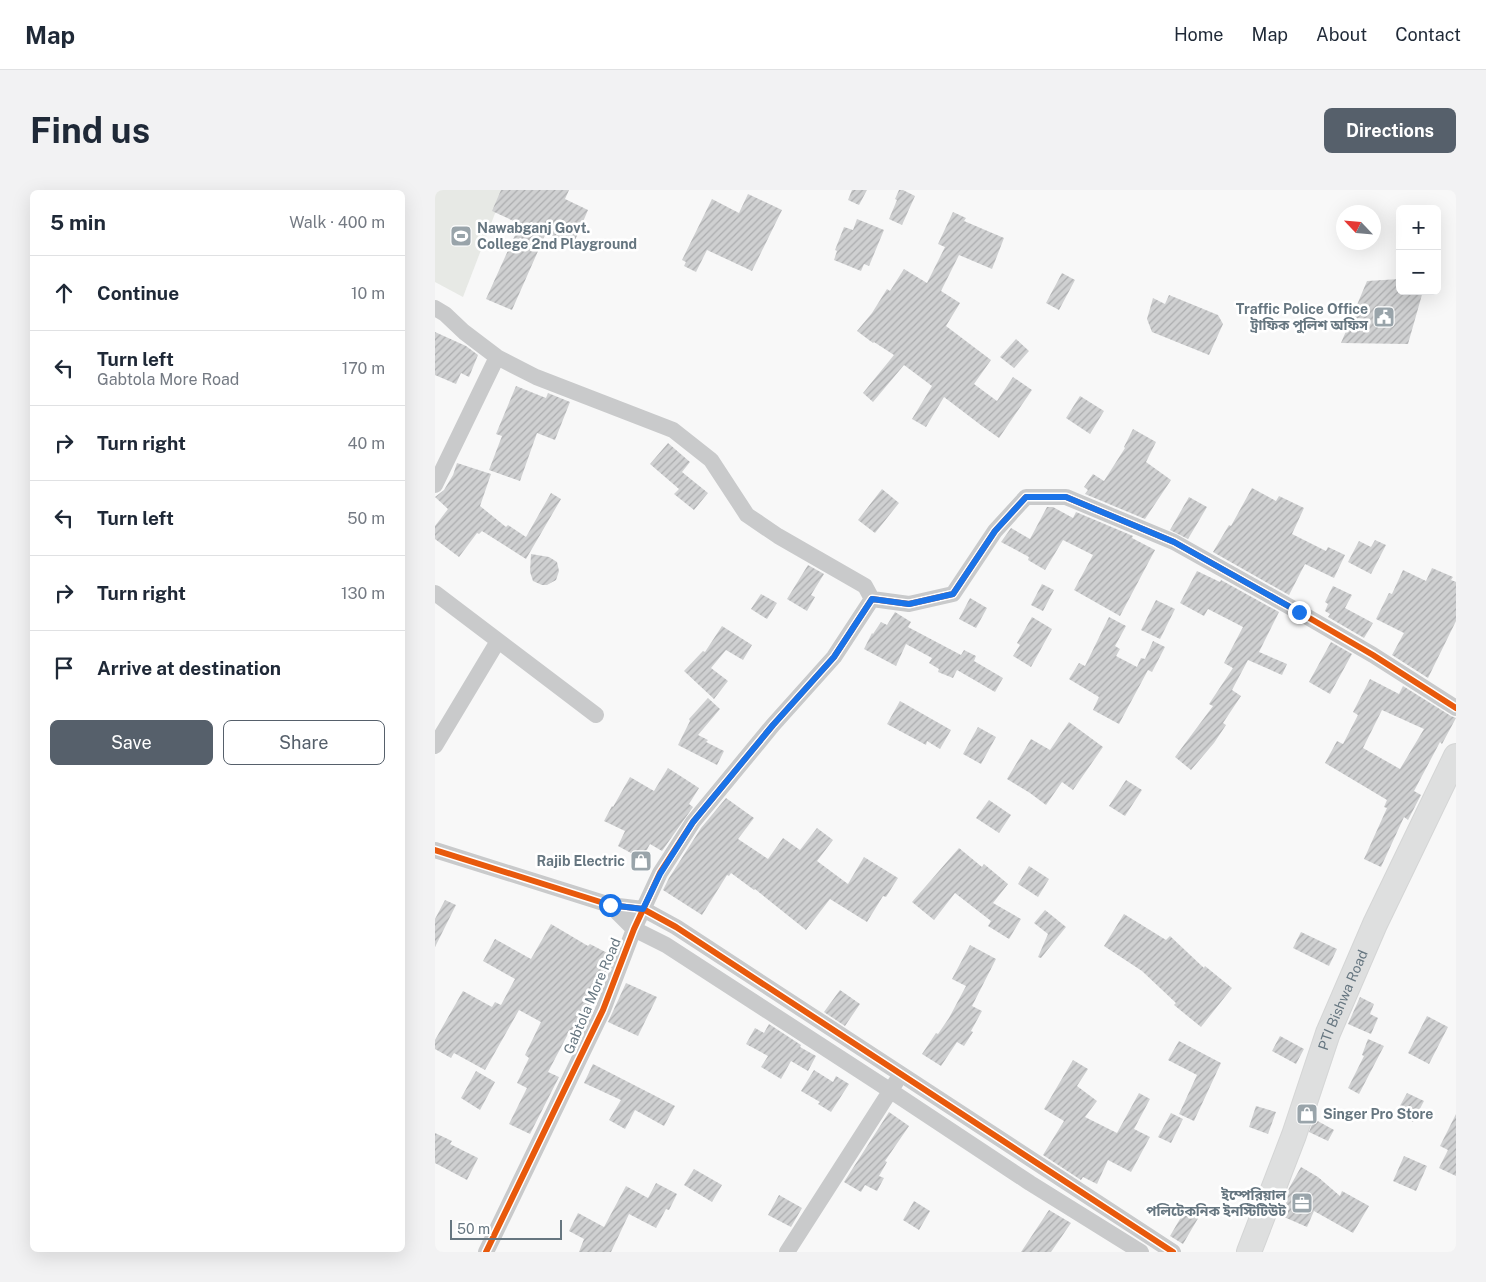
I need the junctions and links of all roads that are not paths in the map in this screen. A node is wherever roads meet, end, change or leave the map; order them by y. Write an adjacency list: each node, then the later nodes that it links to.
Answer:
1 (435, 308): 2 (street)
2 (497, 357): 3 (street); 5 (street)
3 (435, 485)
4 (435, 594): 6 (street)
5 (872, 599): 7 (street); 13 (street, Gabtola More Road)
6 (498, 641): 8 (street); 9 (street)
7 (1456, 708)
8 (596, 715)
9 (435, 746)
10 (1456, 756): 23 (highway, PTI Bishwa Road)
11 (435, 850): 12 (street)
12 (610, 905): 13 (street); 14 (street)
13 (643, 909): 14 (street, Gabtola More Road); 15 (street)
14 (634, 929): 16 (street); 19 (street, Gabtola More Road)
15 (900, 1074): 16 (street); 17 (street)
16 (891, 1090): 18 (street); 20 (street)
17 (1014, 1148): 18 (street); 22 (street)
18 (1004, 1165): 21 (street)
19 (486, 1252)
20 (787, 1252)
21 (1141, 1252)
22 (1173, 1252)
23 (1249, 1252)

